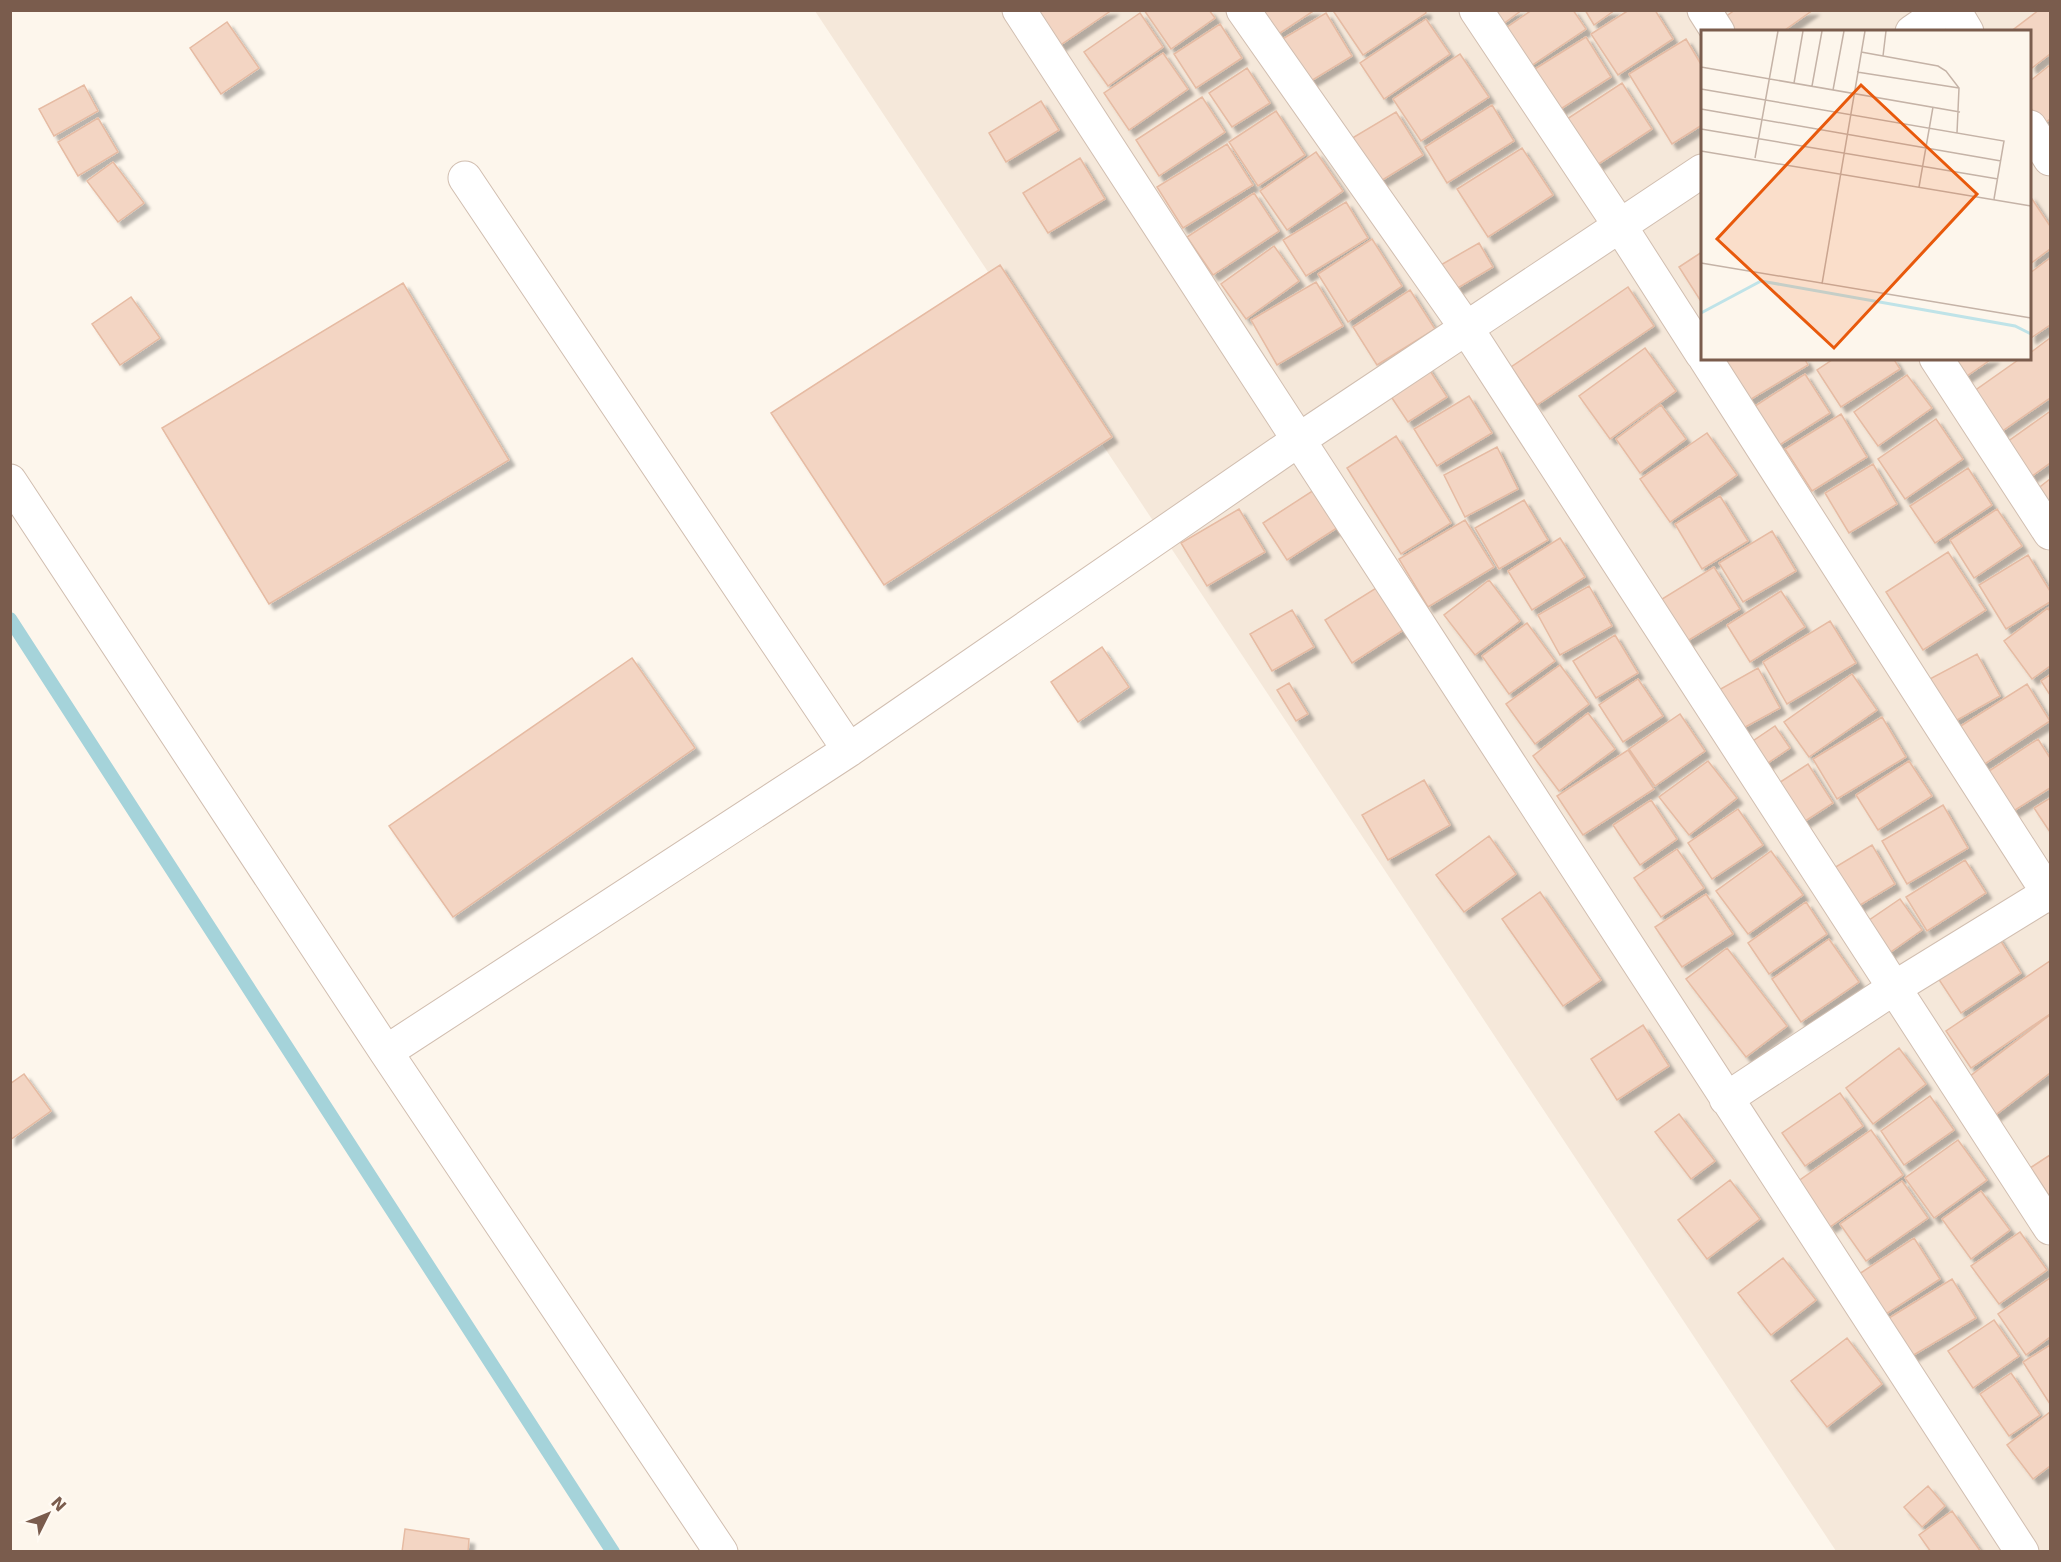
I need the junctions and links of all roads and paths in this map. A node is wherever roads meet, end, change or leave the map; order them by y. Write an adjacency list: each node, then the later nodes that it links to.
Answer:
1 (1019, 10): 19 (street)
2 (1243, 10): 15 (street)
3 (1476, 10): 14 (street)
4 (1704, 10): 7 (street)
5 (1944, 10): 8 (street)
6 (1954, 10): 9 (street)
7 (1717, 30)
8 (1915, 30)
9 (1966, 30)
10 (2031, 129): 11 (street)
11 (2050, 159)
12 (1701, 172): 14 (street)
13 (465, 178): 22 (street)
14 (1620, 226): 15 (street); 16 (street)
15 (1467, 329): 19 (street); 24 (street)
16 (1701, 352)
17 (1706, 360): 23 (street)
18 (1937, 360): 21 (street)
19 (1300, 439): 22 (street); 26 (street)
20 (10, 481): 25 (street)
21 (2050, 533)
22 (849, 750): 25 (street)
23 (2050, 893): 24 (street)
24 (1894, 988): 26 (street); 27 (street)
25 (386, 1052): 28 (street)
26 (1726, 1099): 29 (street)
27 (2050, 1228)
28 (721, 1551)
29 (2022, 1551)

